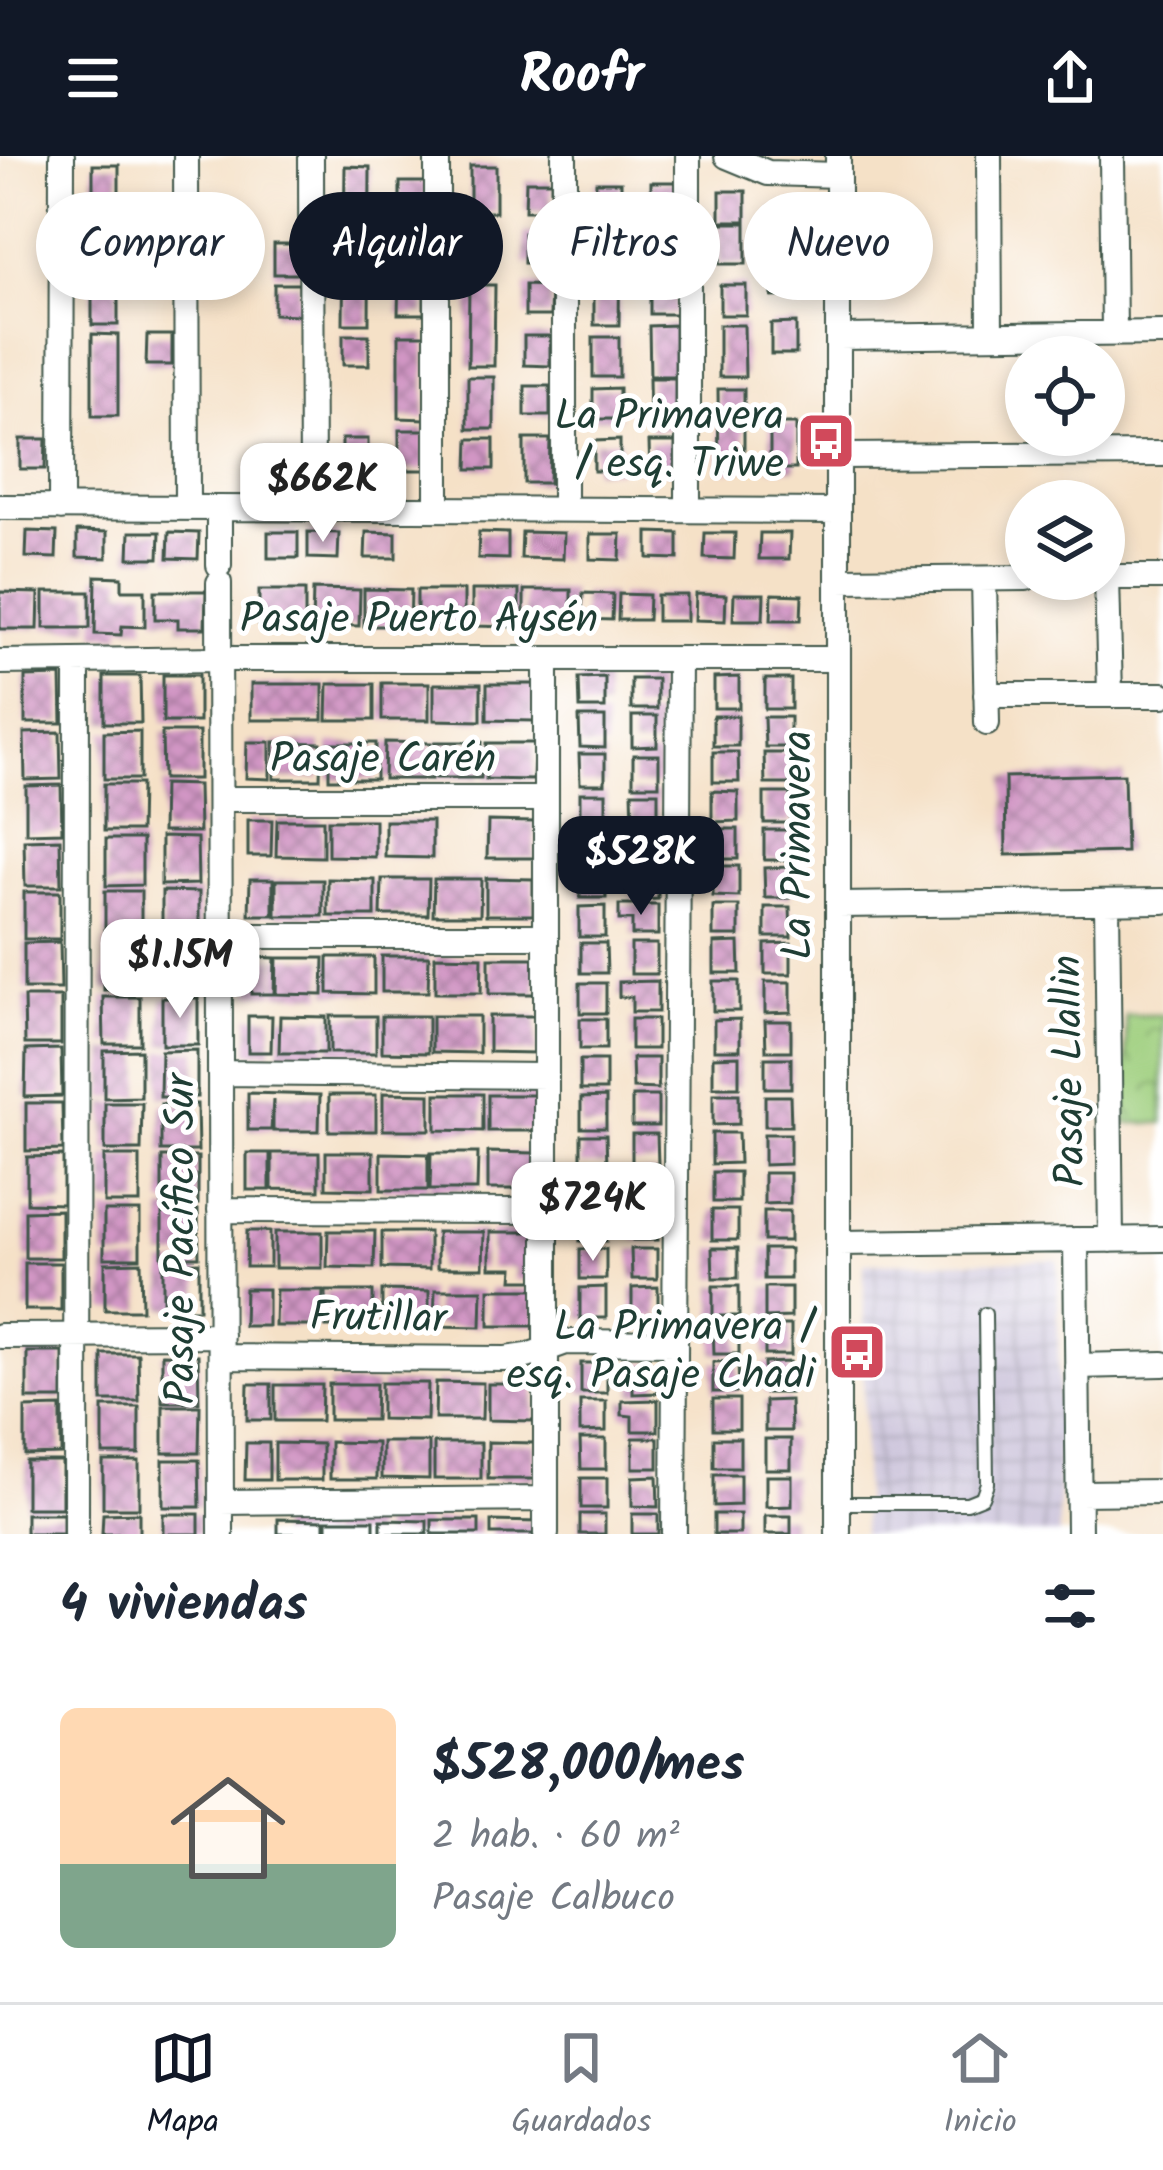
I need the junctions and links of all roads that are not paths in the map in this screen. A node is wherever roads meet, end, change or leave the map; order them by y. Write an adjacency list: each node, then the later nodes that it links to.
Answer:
1 (62, 156): 18 (street)
2 (186, 156): 19 (street)
3 (311, 156): 21 (street)
4 (436, 156): 22 (street)
5 (565, 156): 23 (street)
6 (688, 156): 24 (street)
7 (728, 156): 10 (street)
8 (989, 156): 13 (street)
9 (1112, 156): 12 (street)
10 (838, 166): 14 (street, La Primavera)
11 (1163, 333): 12 (street)
12 (1114, 334): 13 (street)
13 (990, 335): 14 (street)
14 (838, 337): 16 (street, La Primavera)
15 (1163, 454): 16 (street)
16 (838, 456): 25 (street, La Primavera)
17 (0, 507): 18 (street)
18 (61, 508): 19 (street)
19 (187, 508): 20 (street)
20 (219, 508): 21 (street); 32 (street, Pasaje Pacífico Sur)
21 (312, 508): 22 (street)
22 (437, 509): 23 (street)
23 (564, 509): 24 (street)
24 (688, 510): 25 (street)
25 (838, 511): 30 (street, La Primavera)
26 (1125, 577): 27 (street)
27 (1163, 577)
28 (1005, 578): 29 (street)
29 (983, 579): 30 (street); 38 (street)
30 (838, 580): 35 (street, La Primavera)
31 (1107, 600): 39 (street)
32 (219, 659): 33 (street, Pasaje Puerto Aysén); 36 (street, Pasaje Puerto Aysén); 42 (street, Pasaje Pacífico Sur)
33 (546, 659): 34 (street, Pasaje Puerto Aysén); 43 (street)
34 (679, 659): 35 (street, Pasaje Puerto Aysén); 60 (street)
35 (838, 659): 46 (street, La Primavera)
36 (77, 661): 37 (street, Pasaje Puerto Aysén); 58 (street)
37 (0, 662)
38 (986, 695): 39 (street); 41 (street)
39 (1110, 695): 40 (street)
40 (1163, 695)
41 (987, 723)
42 (220, 799): 43 (street, Pasaje Carén); 47 (street, Pasaje Pacífico Sur)
43 (546, 799): 48 (street)
44 (1163, 901): 45 (street)
45 (1107, 902): 46 (street); 55 (street, Pasaje Llallin)
46 (838, 905): 56 (street, La Primavera)
47 (220, 936): 48 (street); 49 (street, Pasaje Pacífico Sur)
48 (546, 936): 50 (street)
49 (220, 1073): 50 (street); 51 (street, Pasaje Pacífico Sur)
50 (546, 1076): 52 (street)
51 (220, 1210): 52 (street); 61 (street, Pasaje Pacífico Sur)
52 (546, 1211): 62 (street)
53 (1163, 1239): 55 (street)
54 (1076, 1240): 55 (street); 56 (street); 64 (street, Pasaje Llallin)
55 (1111, 1240)
56 (838, 1243): 69 (street, La Primavera)
57 (986, 1314): 69 (lane)
58 (76, 1335): 59 (street, Frutillar); 61 (street, Frutillar); 70 (street)
59 (0, 1336)
60 (674, 1343): 62 (street, Frutillar); 73 (street)
61 (221, 1346): 62 (street, Frutillar); 68 (street, Pasaje Pacífico Sur)
62 (546, 1347): 67 (street)
63 (1163, 1364): 64 (street)
64 (1077, 1366): 65 (street, Pasaje Llallin)
65 (1079, 1492): 66 (street); 75 (street, Pasaje Llallin)
66 (1163, 1492)
67 (547, 1499): 68 (street); 72 (street)
68 (221, 1502): 71 (street, Pasaje Pacífico Sur)
69 (838, 1503): 74 (street, La Primavera)
70 (76, 1534)
71 (221, 1534)
72 (547, 1534)
73 (674, 1534)
74 (838, 1534)
75 (1079, 1534)

